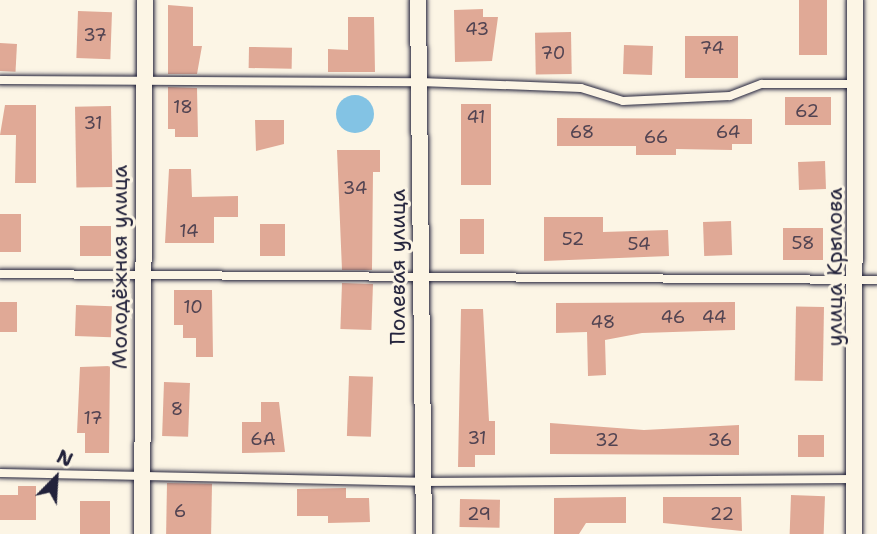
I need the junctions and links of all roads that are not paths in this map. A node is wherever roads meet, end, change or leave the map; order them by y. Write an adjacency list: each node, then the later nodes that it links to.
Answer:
1 (145, 0): 4 (street, Молодёжная улица)
2 (418, 0): 6 (street, Полевая улица)
3 (855, 0): 7 (street, улица Крылова)
4 (143, 77): 5 (lane); 6 (lane); 9 (street, Молодёжная улица)
5 (0, 80)
6 (420, 82): 7 (lane); 10 (street, Полевая улица)
7 (856, 84): 11 (street, улица Крылова)
8 (0, 274): 9 (lane)
9 (139, 275): 10 (lane); 14 (street, Молодёжная улица)
10 (418, 276): 11 (lane); 16 (street, Полевая улица)
11 (857, 280): 12 (lane); 15 (street, улица Крылова)
12 (877, 280)
13 (0, 473): 14 (lane)
14 (142, 473): 16 (lane); 17 (street, Молодёжная улица)
15 (854, 479): 16 (lane); 19 (street, улица Крылова)
16 (421, 482): 18 (street, Полевая улица)
17 (142, 534)
18 (425, 534)
19 (854, 534)

